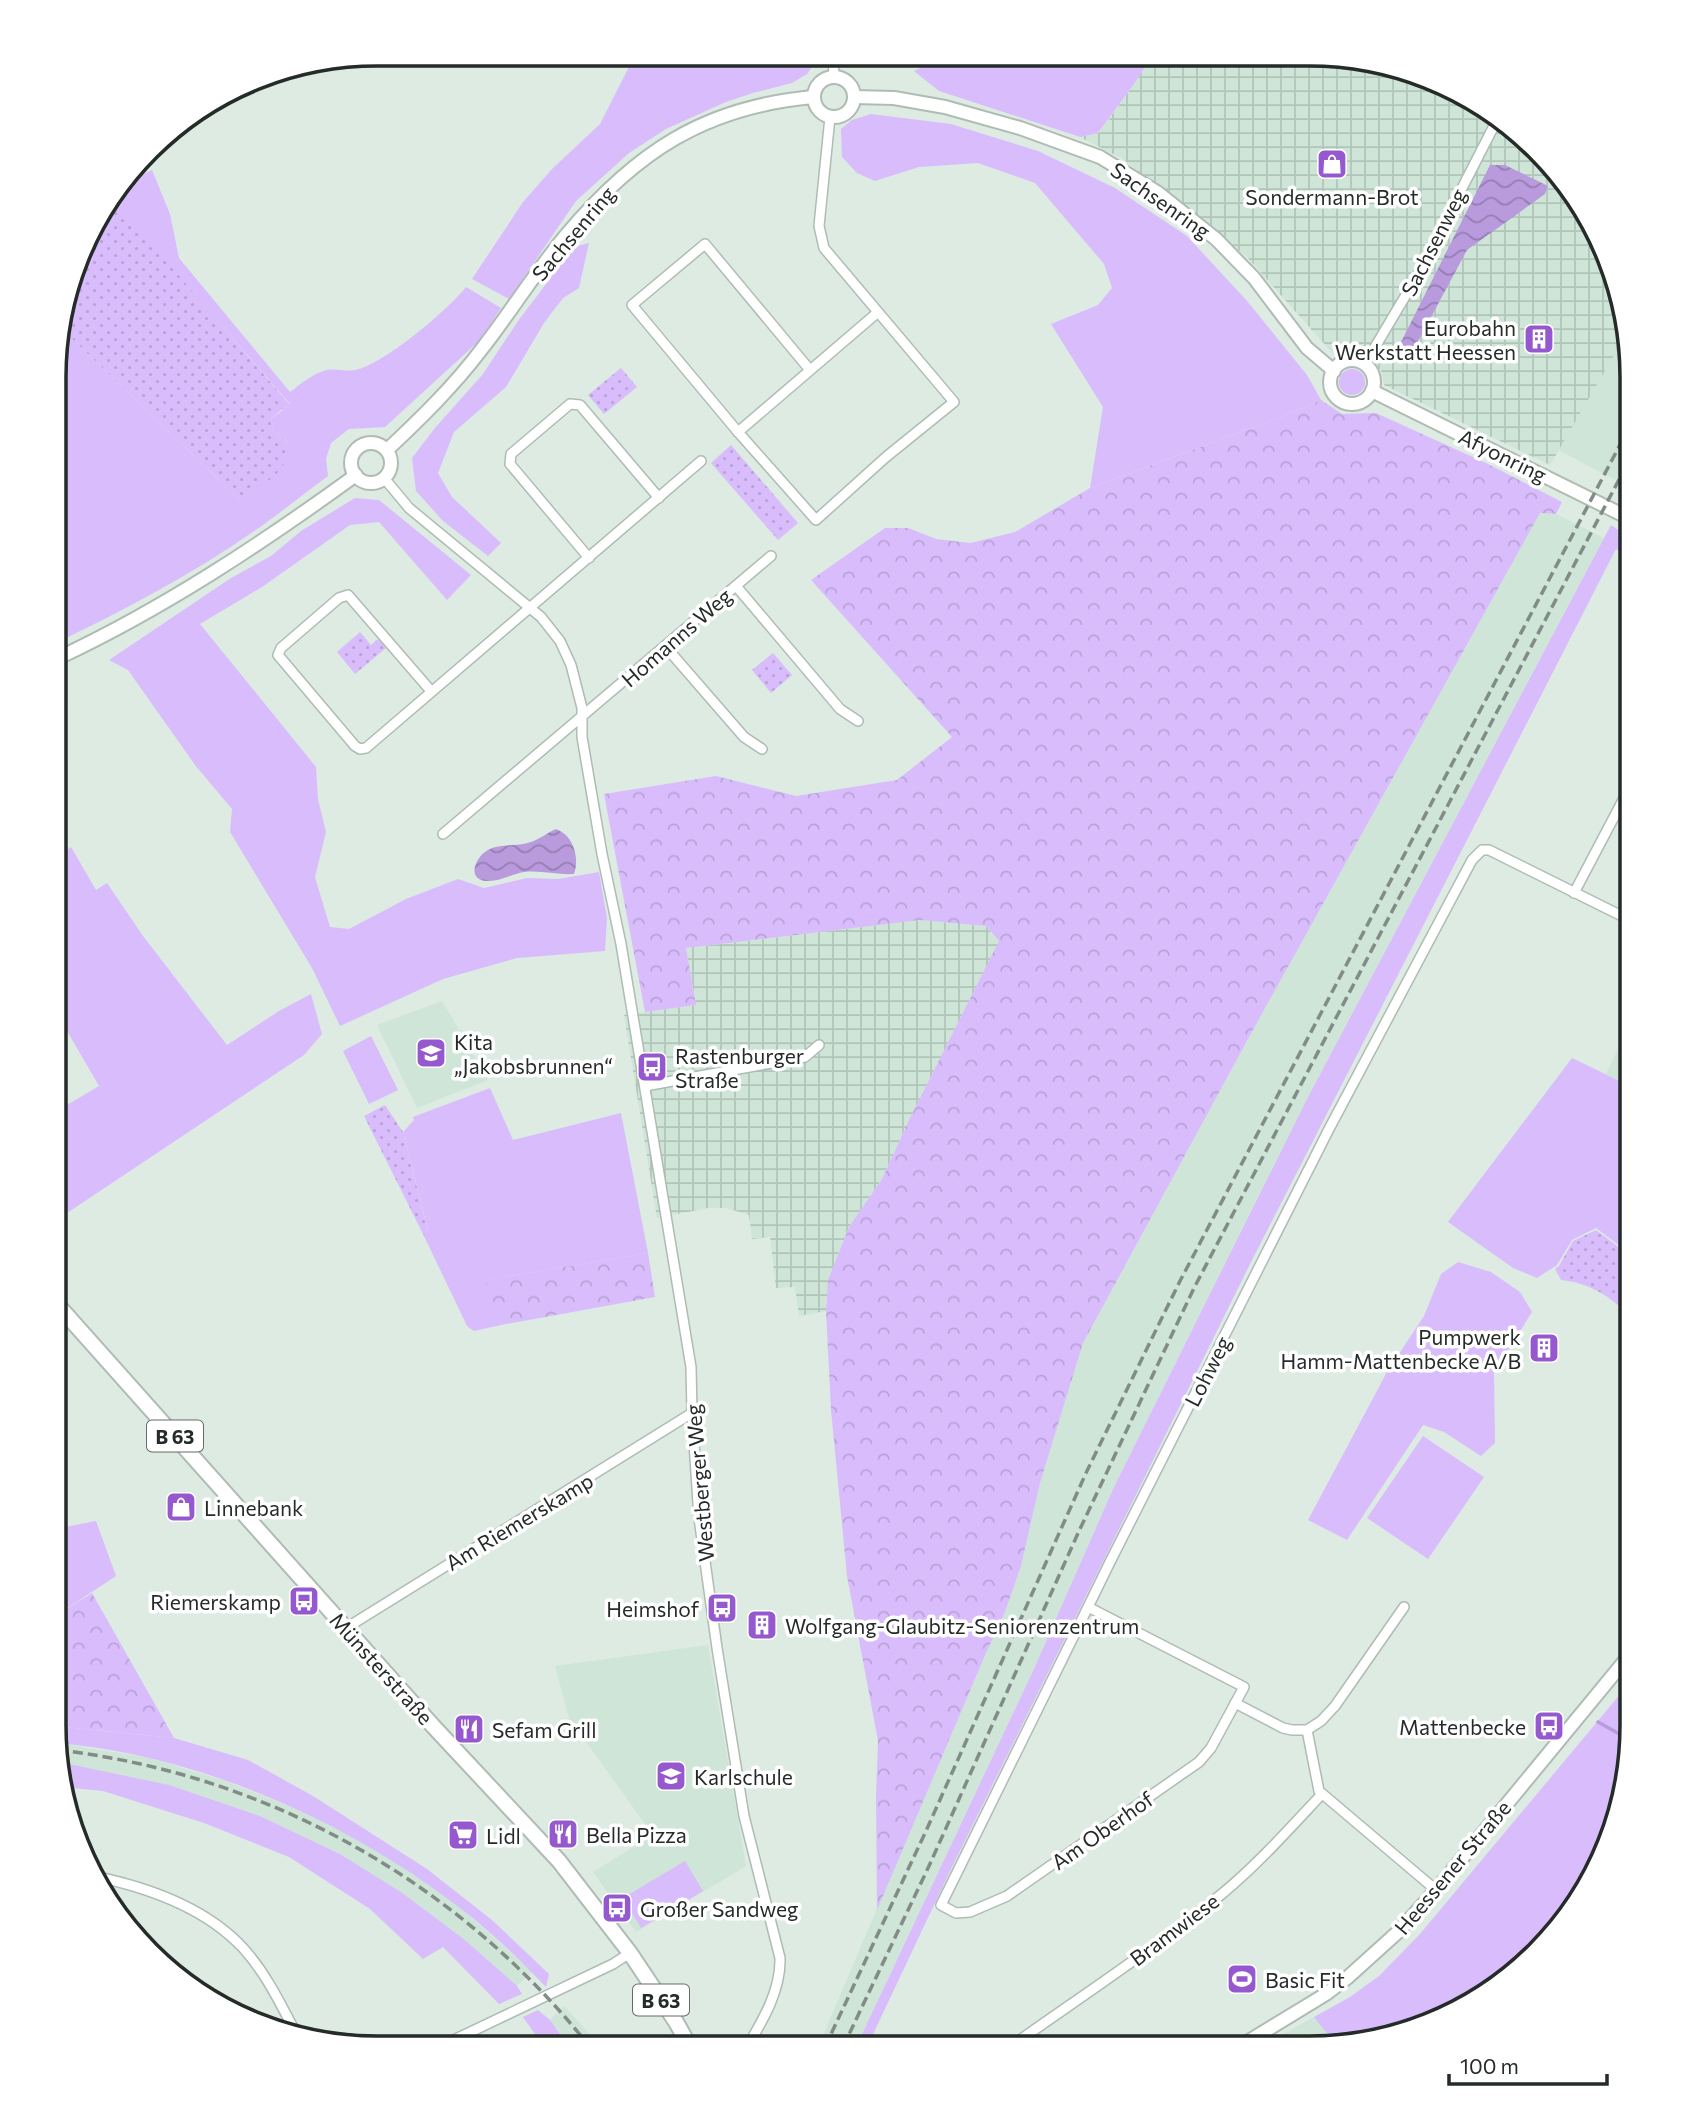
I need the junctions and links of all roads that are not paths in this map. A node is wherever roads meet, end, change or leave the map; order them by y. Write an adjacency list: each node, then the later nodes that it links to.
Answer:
1 (834, 66): 2 (street)
2 (834, 76): 3 (street); 4 (street)
3 (813, 97): 5 (street); 13 (street, Sachsenring)
4 (854, 97): 5 (street); 10 (street, Sachsenring)
5 (830, 117): 7 (street)
6 (1493, 127): 8 (street, Sachsenweg)
7 (877, 313): 9 (street); 12 (street)
8 (1365, 364): 10 (street); 11 (street)
9 (810, 370): 12 (street); 12 (street)
10 (1334, 371): 11 (street)
11 (1372, 391): 18 (street, Afyonring)
12 (738, 432)
13 (387, 450): 15 (street); 16 (street)
14 (701, 461): 17 (street)
15 (356, 475): 16 (street); 24 (street)
16 (384, 478): 22 (street, Westberger Weg)
17 (659, 498): 20 (street); 20 (street)
18 (1620, 514)
19 (771, 556): 21 (street, Homanns Weg)
20 (589, 558): 22 (street)
21 (736, 586): 23 (street, Homanns Weg); 27 (street)
22 (530, 608): 25 (street); 26 (street, Westberger Weg)
23 (665, 646): 26 (street, Homanns Weg); 28 (street)
24 (67, 653)
25 (431, 691): 25 (street)
26 (582, 718): 30 (street, Homanns Weg); 34 (street, Westberger Weg)
27 (858, 721)
28 (762, 749)
29 (1620, 806): 31 (street)
30 (443, 834)
31 (1574, 893): 32 (street); 37 (street, Lohweg)
32 (1620, 915)
33 (819, 1045): 34 (street)
34 (645, 1086): 36 (street, Westberger Weg)
35 (67, 1315): 39 (main road, Münsterstraße / B 63)
36 (692, 1413): 39 (street, Am Riemerskamp); 51 (street, Westberger Weg)
37 (1088, 1607): 41 (street); 46 (street, Lohweg)
38 (1405, 1607): 42 (street)
39 (346, 1628): 47 (main road, Münsterstraße / B 63)
40 (1620, 1666): 45 (street, Heessener Straße)
41 (1235, 1703): 42 (street); 46 (street, Am Oberhof)
42 (1307, 1730): 43 (street)
43 (1322, 1794): 45 (street); 52 (street, Bramwiese)
44 (108, 1880): 48 (street)
45 (1436, 1890): 53 (street, Heessener Straße)
46 (941, 1905)
47 (630, 1953): 49 (street); 50 (main road, Münsterstraße / B 63)
48 (291, 2023)
49 (462, 2036)
50 (684, 2036)
51 (752, 2036)
52 (1025, 2036)
53 (1258, 2036)

